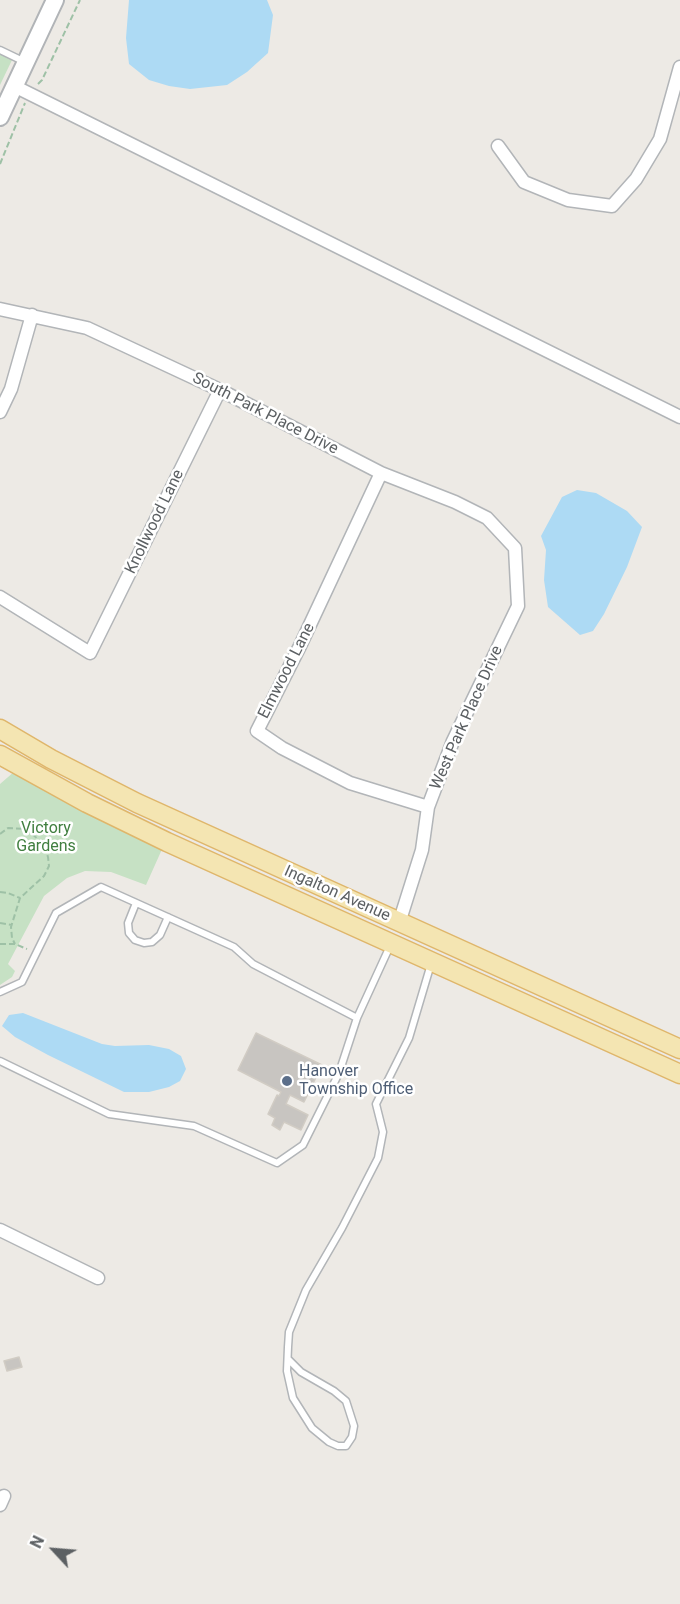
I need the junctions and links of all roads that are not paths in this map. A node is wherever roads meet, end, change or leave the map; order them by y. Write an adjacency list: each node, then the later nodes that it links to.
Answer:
1 (55, 0): 3 (street)
2 (0, 50): 3 (lane)
3 (25, 62): 5 (street)
4 (680, 67): 7 (street)
5 (22, 90): 6 (street); 12 (street)
6 (0, 117)
7 (498, 146)
8 (0, 309): 9 (street, South Park Place Drive)
9 (32, 315): 10 (street, South Park Place Drive); 11 (street)
10 (220, 390): 13 (street, South Park Place Drive); 15 (street, Knollwood Lane)
11 (0, 412)
12 (680, 417)
13 (381, 473): 14 (street, South Park Place Drive); 18 (street, Elmwood Lane)
14 (515, 548): 18 (street, West Park Place Drive)
15 (0, 597)
16 (0, 729): 21 (main road, Ingalton Avenue)
17 (0, 755): 22 (main road, Ingalton Avenue)
18 (428, 807): 21 (street, West Park Place Drive)
19 (136, 903): 20 (lane); 20 (lane); 24 (lane)
20 (168, 917): 25 (lane)
21 (399, 922): 22 (main road); 26 (main road, Ingalton Avenue)
22 (391, 943): 23 (main road, Ingalton Avenue); 25 (lane)
23 (432, 961): 28 (main road, Ingalton Avenue); 31 (lane)
24 (0, 992)
25 (357, 1018): 27 (lane)
26 (680, 1050)
27 (0, 1061)
28 (680, 1074)
29 (0, 1230): 30 (street)
30 (98, 1278)
31 (288, 1359): 31 (lane)

